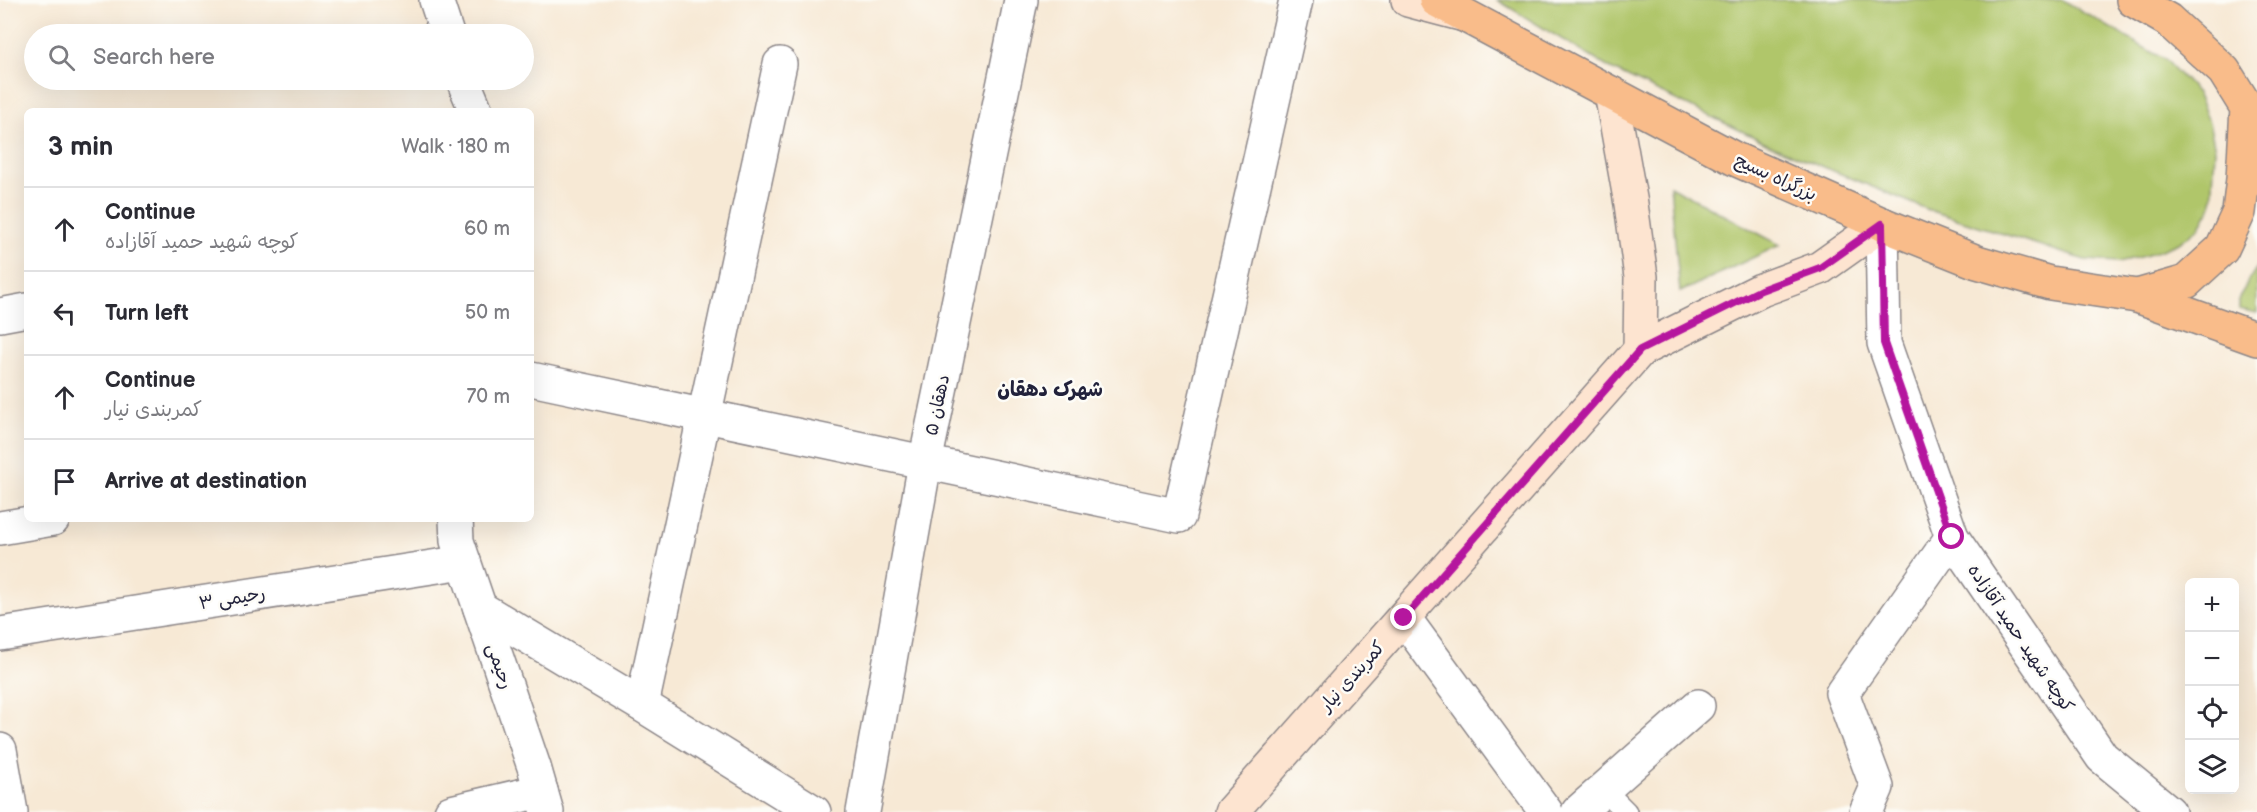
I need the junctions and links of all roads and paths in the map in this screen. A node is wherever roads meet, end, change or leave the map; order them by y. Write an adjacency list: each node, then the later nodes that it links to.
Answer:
1 (436, 0): 7 (street)
2 (1021, 0): 21 (street, دهقان ۵)
3 (1296, 0): 21 (street)
4 (1408, 0): 6 (main road)
5 (2133, 0): 12 (highway, بزرگراه بسیج)
6 (1449, 7): 10 (highway, بزرگراه بسیج)
7 (444, 24)
8 (780, 64): 20 (street)
9 (467, 90): 11 (street)
10 (1611, 93): 13 (highway, بزرگراه بسیج); 18 (main road)
11 (475, 108)
12 (2252, 112): 14 (highway, بزرگراه بسیج)
13 (1882, 224): 14 (highway, بزرگراه بسیج); 18 (main road); 25 (street, کوچه شهید حمید آقازاده)
14 (2137, 296): 17 (highway, بزرگراه بسیج)
15 (24, 311): 16 (street)
16 (0, 315)
17 (2257, 339)
18 (1640, 350): 28 (main road, کمربندی نیار)
19 (534, 380): 20 (street)
20 (705, 414): 21 (street); 30 (street)
21 (925, 463): 38 (street, دهقان ۵)
22 (35, 522): 24 (street)
23 (456, 522): 26 (street, رحیمی)
24 (0, 528)
25 (1952, 537): 43 (street); 44 (street, کوچه شهید حمید آقازاده)
26 (464, 562): 27 (street, رحیمی); 29 (street, رحیمی ۳)
27 (480, 608): 30 (street); 34 (street, رحیمی)
28 (1404, 618): 39 (main road, کمربندی نیار); 40 (street)
29 (0, 634)
30 (642, 705): 37 (street)
31 (1698, 706): 33 (street)
32 (0, 750): 35 (street)
33 (1603, 789): 41 (street); 42 (lane)
34 (544, 801): 36 (street)
35 (11, 812)
36 (451, 812)
37 (814, 812)
38 (863, 812)
39 (1231, 812)
40 (1546, 812)
41 (1578, 812)
42 (1626, 812)
43 (1866, 812)
44 (2169, 812)

